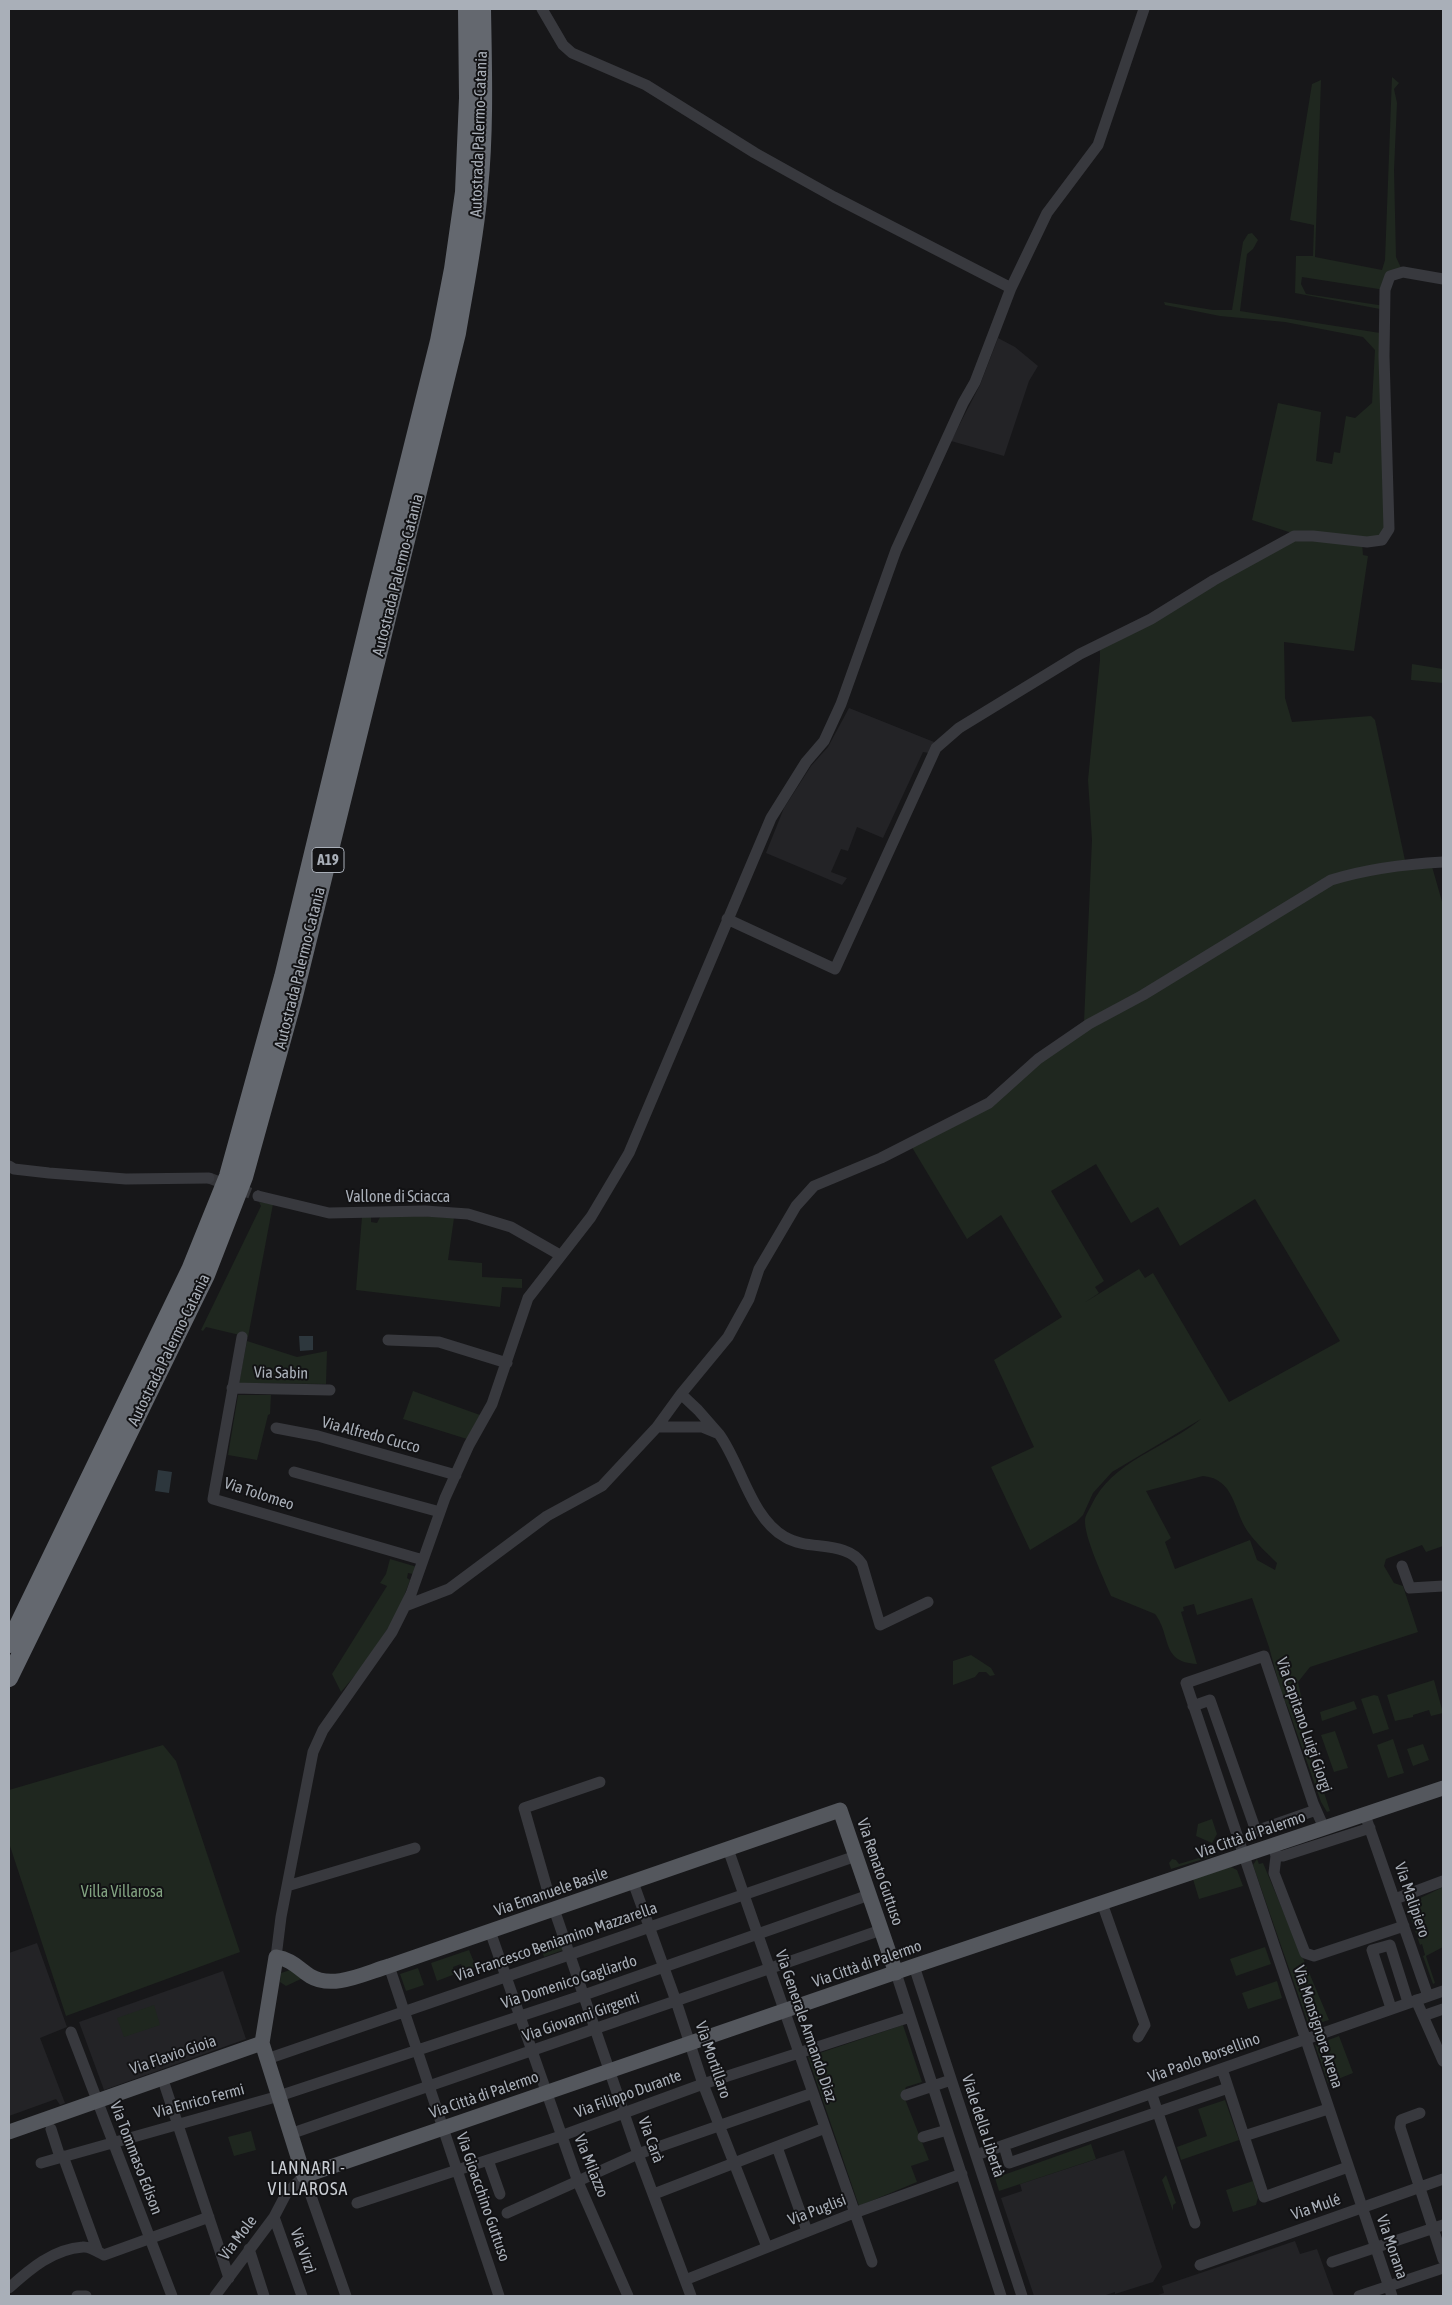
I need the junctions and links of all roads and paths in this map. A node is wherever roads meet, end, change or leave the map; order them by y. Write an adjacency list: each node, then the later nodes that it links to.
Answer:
1 (467, 9): 32 (highway, Autostrada Palermo-Catania / A19)
2 (482, 9): 33 (highway, Autostrada Palermo-Catania / A19)
3 (542, 9): 6 (street)
4 (1144, 9): 6 (street)
5 (1443, 279): 8 (street)
6 (1011, 288): 8 (street)
7 (1443, 862): 18 (street)
8 (727, 919): 12 (street)
9 (9, 1166): 10 (street)
10 (209, 1178)
11 (258, 1196): 12 (street, Vallone di Sciacca)
12 (560, 1256): 15 (street)
13 (242, 1337): 16 (street, Via Tolomeo)
14 (388, 1340): 15 (street)
15 (506, 1363): 25 (street)
16 (232, 1388): 17 (street, Via Sabin); 27 (street, Via Tolomeo)
17 (330, 1390)
18 (681, 1394): 19 (street); 20 (street)
19 (698, 1410): 21 (street); 23 (street)
20 (657, 1427): 21 (street); 31 (street)
21 (695, 1427): 23 (street)
22 (276, 1428): 25 (street, Via Alfredo Cucco)
23 (719, 1434): 30 (street)
24 (294, 1472): 26 (street)
25 (456, 1475): 26 (street)
26 (440, 1512): 27 (street)
27 (423, 1560): 31 (street)
28 (1402, 1566): 29 (street)
29 (1443, 1586)
30 (928, 1602)
31 (405, 1606): 52 (street)
32 (9, 1644)
33 (9, 1678)
34 (1193, 1706): 35 (street); 36 (street, Via Capitano Luigi Giorgi); 42 (street, Via Capitano Luigi Giorgi)
35 (1220, 1729): 36 (street); 39 (street)
36 (1203, 1734): 40 (street, Via Capitano Luigi Giorgi)
37 (600, 1782): 53 (street)
38 (1443, 1788): 43 (main road, Via Città di Palermo)
39 (1246, 1802): 40 (street); 42 (street)
40 (1228, 1808): 49 (street, Via Capitano Luigi Giorgi)
41 (840, 1810): 46 (main road, Via Emanuele Basile); 48 (main road, Via Renato Guttuso)
42 (1316, 1810): 44 (street, Via Capitano Luigi Giorgi)
43 (1368, 1821): 44 (main road, Via Città di Palermo); 47 (street); 56 (street, Via Malipiero)
44 (1324, 1828): 47 (main road, Via Città di Palermo)
45 (415, 1848): 52 (street)
46 (728, 1849): 51 (main road, Via Emanuele Basile); 54 (street, Via Generale Armando Diaz)
47 (1274, 1851): 49 (main road, Via Città di Palermo); 59 (street)
48 (856, 1856): 54 (street, Via Francesco Beniamino Mazzarella); 55 (main road, Via Renato Guttuso)
49 (1244, 1856): 57 (main road, Via Città di Palermo); 87 (street, Via Monsignore Arena)
50 (1443, 1880): 56 (street)
51 (633, 1882): 58 (main road, Via Emanuele Basile); 60 (street, Via Mortillaro)
52 (287, 1886): 65 (street)
53 (548, 1892)
54 (744, 1895): 60 (street, Via Francesco Beniamino Mazzarella); 63 (street, Via Generale Armando Diaz)
55 (870, 1895): 61 (main road, Via Renato Guttuso); 63 (street, Via Domenico Gagliardo)
56 (1395, 1899): 59 (street, Via Malipiero)
57 (1102, 1903): 67 (main road, Via Città di Palermo); 86 (street)
58 (554, 1908): 62 (main road, Via Emanuele Basile); 64 (street, Via Carà)
59 (1404, 1926): 74 (street, Via Malipiero)
60 (650, 1928): 64 (street, Via Francesco Beniamino Mazzarella); 68 (street, Via Mortillaro)
61 (881, 1930): 69 (street, Via Giovanni Girgenti); 70 (main road, Via Renato Guttuso)
62 (490, 1931): 66 (main road, Via Emanuele Basile); 71 (street, Via Milazzo)
63 (757, 1934): 68 (street, Via Domenico Gagliardo); 69 (street, Via Generale Armando Diaz)
64 (570, 1955): 71 (street, Via Francesco Beniamino Mazzarella); 73 (street, Via Carà)
65 (276, 1957): 66 (main road, Via Emanuele Basile); 88 (main road)
66 (389, 1966): 80 (street, Via Gioacchino Guttuso)
67 (914, 1966): 70 (main road, Via Città di Palermo); 98 (street, Viale della Libertà)
68 (664, 1967): 73 (street, Via Domenico Gagliardo); 75 (street, Via Mortillaro)
69 (769, 1969): 75 (street, Via Giovanni Girgenti); 79 (street, Via Generale Armando Diaz)
70 (896, 1973): 79 (main road, Via Città di Palermo); 83 (street)
71 (506, 1977): 80 (street, Via Francesco Beniamino Mazzarella); 81 (street, Via Milazzo)
72 (1443, 1991): 74 (street, Via Paolo Borsellino)
73 (584, 1995): 81 (street, Via Domenico Gagliardo); 84 (street, Via Carà)
74 (1428, 1996): 76 (street, Via Paolo Borsellino)
75 (676, 2001): 84 (street, Via Giovanni Girgenti); 89 (street, Via Mortillaro)
76 (1412, 2001): 77 (street, Via Paolo Borsellino); 77 (street); 82 (street)
77 (1391, 2008): 87 (street, Via Paolo Borsellino)
78 (1443, 2008): 82 (street)
79 (785, 2011): 89 (main road, Via Città di Palermo); 92 (street, Via Generale Armando Diaz)
80 (404, 2012): 90 (street, Via Gioacchino Guttuso); 93 (street, Via Francesco Beniamino Mazzarella)
81 (519, 2015): 90 (street, Via Domenico Gagliardo); 91 (street, Via Milazzo)
82 (1423, 2016): 94 (street)
83 (910, 2017): 92 (street, Via Filippo Durante); 101 (street)
84 (596, 2029): 91 (street, Via Giovanni Girgenti); 95 (street, Via Carà)
85 (71, 2032): 108 (street, Via Tommaso Edison)
86 (1138, 2038)
87 (1305, 2039): 96 (street, Via Paolo Borsellino); 109 (street, Via Monsignore Arena)
88 (262, 2043): 93 (main road); 97 (main road, Via Flavio Gioia)
89 (689, 2043): 95 (main road, Via Città di Palermo); 99 (street, Via Mortillaro)
90 (417, 2049): 100 (street, Via Gioacchino Guttuso); 107 (street, Via Domenico Gagliardo)
91 (531, 2052): 100 (street, Via Giovanni Girgenti); 103 (street, Via Milazzo)
92 (799, 2052): 99 (street, Via Filippo Durante); 104 (street, Via Generale Armando Diaz)
93 (267, 2059): 107 (main road)
94 (1443, 2061)
95 (610, 2070): 103 (main road, Via Città di Palermo); 110 (street, Via Carà)
96 (1222, 2070): 102 (street); 106 (street, Via Paolo Borsellino)
97 (162, 2077): 108 (main road, Via Flavio Gioia); 113 (street)
98 (951, 2080): 101 (street); 128 (street, Viale della Libertà)
99 (703, 2084): 110 (street, Via Filippo Durante); 114 (street, Via Mortillaro)
100 (429, 2086): 115 (street, Via Gioacchino Guttuso); 120 (street, Via Giovanni Girgenti)
101 (933, 2086): 105 (street); 118 (street)
102 (1228, 2088): 111 (street); 122 (street)
103 (546, 2093): 115 (main road, Via Città di Palermo); 121 (street, Via Milazzo)
104 (813, 2093): 114 (street); 116 (street, Via Generale Armando Diaz)
105 (906, 2095)
106 (1152, 2095): 111 (street); 125 (street, Via Paolo Borsellino)
107 (279, 2096): 113 (street, Via Enrico Fermi); 120 (main road)
108 (96, 2101): 119 (main road, Via Flavio Gioia); 124 (street, Via Tommaso Edison)
109 (1328, 2109): 122 (street); 133 (street, Via Monsignore Arena)
110 (624, 2112): 121 (street, Via Filippo Durante); 127 (street, Via Carà)
111 (1157, 2112): 125 (street); 150 (street)
112 (1420, 2113): 139 (street)
113 (178, 2123): 124 (street, Via Enrico Fermi); 148 (street)
114 (720, 2126): 127 (street); 132 (street, Via Mortillaro)
115 (443, 2128): 134 (street, Via Gioacchino Guttuso); 136 (main road, Via Città di Palermo)
116 (825, 2128): 126 (street); 147 (street, Via Generale Armando Diaz)
117 (51, 2129): 129 (street)
118 (947, 2130): 123 (street); 135 (street)
119 (9, 2132)
120 (290, 2134): 136 (main road)
121 (561, 2136): 130 (street, Via Filippo Durante); 138 (street, Via Milazzo)
122 (1244, 2136): 133 (street)
123 (923, 2137)
124 (112, 2142): 129 (street, Via Enrico Fermi); 153 (street, Via Tommaso Edison)
125 (1004, 2146): 128 (street, Via Paolo Borsellino)
126 (777, 2147): 132 (street); 152 (street)
127 (638, 2154): 138 (street); 141 (street, Via Carà)
128 (976, 2155): 142 (street, Viale della Libertà)
129 (62, 2157): 131 (street, Via Enrico Fermi); 157 (street)
130 (488, 2160): 134 (street, Via Filippo Durante); 140 (street)
131 (41, 2162)
132 (733, 2164): 141 (street); 154 (street, Via Mortillaro)
133 (1348, 2167): 145 (street, Via Monsignore Arena)
134 (457, 2170): 143 (street, Via Filippo Durante); 174 (street, Via Gioacchino Guttuso)
135 (962, 2174): 144 (street); 147 (street, Via Puglisi)
136 (304, 2176): 149 (street, Via Mole); 173 (street)
137 (1443, 2179): 139 (street, Via Mulé)
138 (578, 2182): 146 (street); 175 (street, Via Milazzo)
139 (1419, 2188): 145 (street, Via Mulé); 151 (street)
140 (500, 2194)
141 (654, 2194): 164 (street, Via Carà)
142 (990, 2200): 144 (street); 178 (street, Viale della Libertà)
143 (357, 2203)
144 (972, 2206): 177 (street)
145 (1362, 2208): 155 (street, Via Morana); 161 (street, Via Mulé)
146 (507, 2213)
147 (854, 2213): 152 (street, Via Puglisi); 159 (street, Via Generale Armando Diaz)
148 (209, 2217): 153 (street); 163 (street)
149 (274, 2217): 156 (street, Via Mole); 172 (street, Via Virzì)
150 (1195, 2223)
151 (1438, 2226): 155 (street); 158 (street)
152 (807, 2231): 154 (street, Via Puglisi)
153 (150, 2238): 157 (street); 169 (street, Via Tommaso Edison)
154 (767, 2247): 164 (street, Via Puglisi)
155 (1376, 2248): 160 (street); 166 (street, Via Morana)
156 (249, 2249): 163 (street, Via Mole); 171 (street)
157 (101, 2253): 165 (street)
158 (1443, 2259)
159 (872, 2262)
160 (1332, 2262)
161 (1200, 2265)
162 (1443, 2268): 166 (street)
163 (228, 2278): 170 (street, Via Mole)
164 (685, 2280): 176 (street, Via Carà)
165 (9, 2288)
166 (1391, 2291): 179 (street)
167 (77, 2296): 168 (street)
168 (86, 2296)
169 (172, 2296)
170 (215, 2296)
171 (264, 2296)
172 (302, 2296)
173 (346, 2296)
174 (500, 2296)
175 (628, 2296)
176 (691, 2296)
177 (1002, 2296)
178 (1022, 2296)
179 (1359, 2296)

